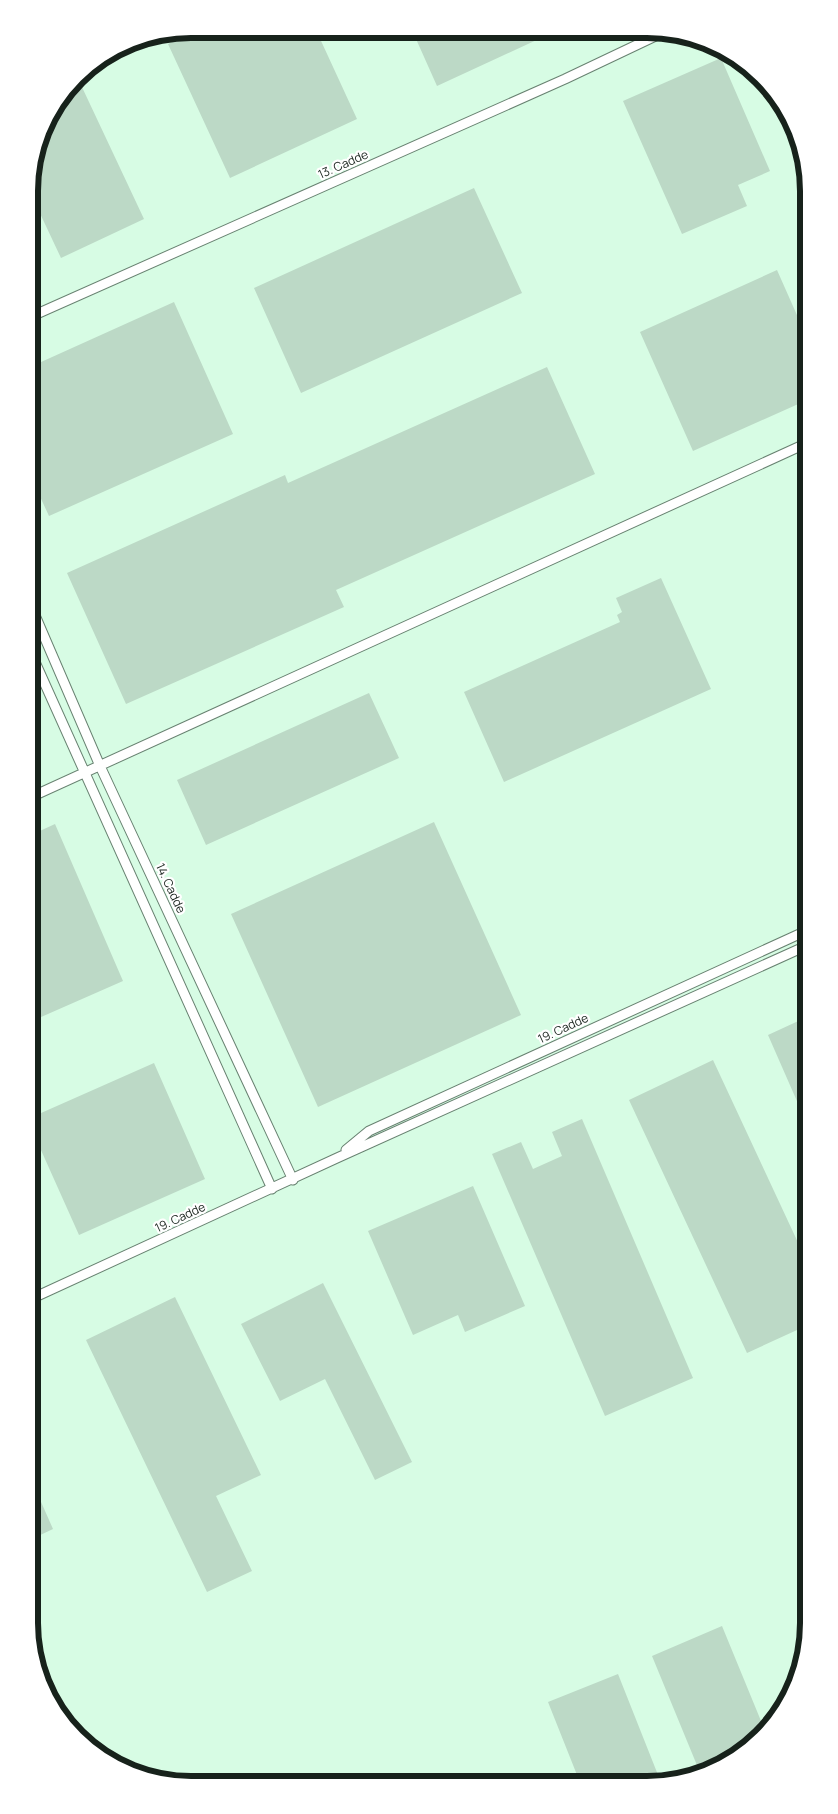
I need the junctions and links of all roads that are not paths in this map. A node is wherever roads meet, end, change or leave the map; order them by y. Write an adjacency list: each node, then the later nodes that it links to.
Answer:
1 (652, 37): 2 (lane, 13. Cadde)
2 (38, 313)
3 (800, 446): 6 (lane)
4 (38, 622): 6 (lane, 14. Cadde)
5 (38, 668): 7 (lane)
6 (100, 766): 7 (lane); 12 (lane, 14. Cadde)
7 (84, 773): 8 (lane); 13 (lane)
8 (38, 794)
9 (800, 934): 11 (lane, 19. Cadde)
10 (800, 949): 11 (lane, 19. Cadde)
11 (337, 1158): 12 (lane, 19. Cadde)
12 (293, 1180): 13 (lane, 19. Cadde)
13 (272, 1189): 14 (lane, 19. Cadde)
14 (37, 1296)

